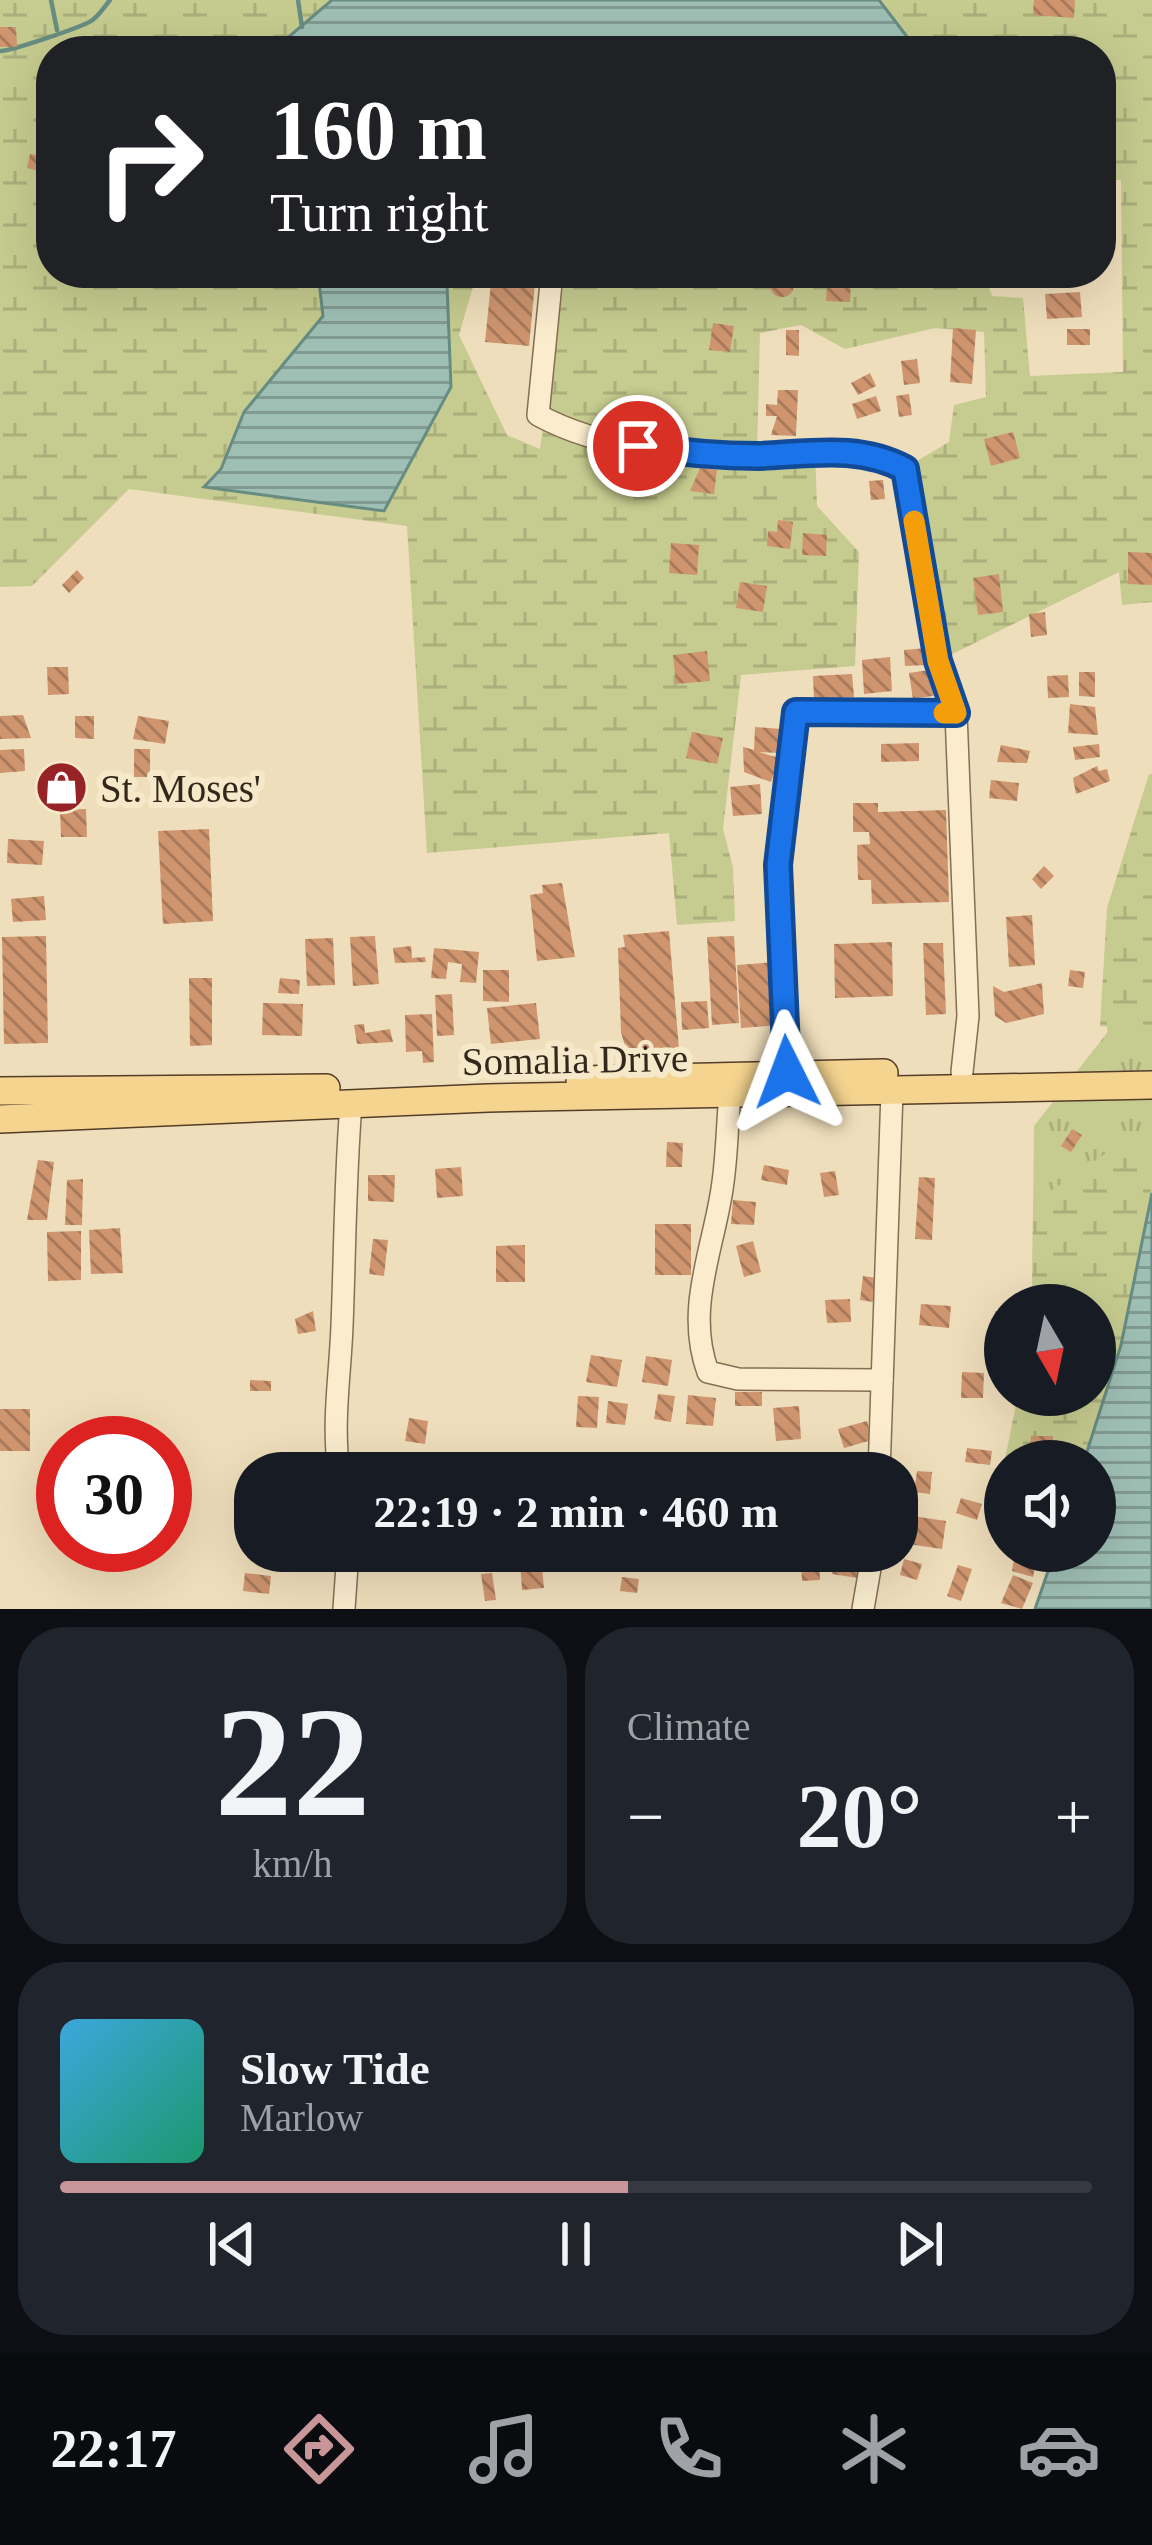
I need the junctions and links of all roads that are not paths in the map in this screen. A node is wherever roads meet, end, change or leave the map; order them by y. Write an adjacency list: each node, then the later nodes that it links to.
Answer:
1 (551, 288): 2 (street)
2 (956, 713): 4 (street); 5 (street)
3 (1152, 1067): 5 (main road, Somalia Drive)
4 (787, 1072): 5 (main road, Somalia Drive); 7 (main road, Somalia Drive)
5 (962, 1072)
6 (1152, 1085): 8 (main road, Somalia Drive)
7 (0, 1091)
8 (892, 1091): 9 (main road, Somalia Drive); 12 (street)
9 (730, 1095): 10 (main road, Somalia Drive); 12 (street)
10 (351, 1104): 11 (main road, Somalia Drive); 13 (street)
11 (0, 1119)
12 (882, 1380): 14 (street)
13 (336, 1452)
14 (880, 1452)
15 (347, 1572): 17 (street)
16 (869, 1572): 18 (street)
17 (344, 1609)
18 (863, 1609)

